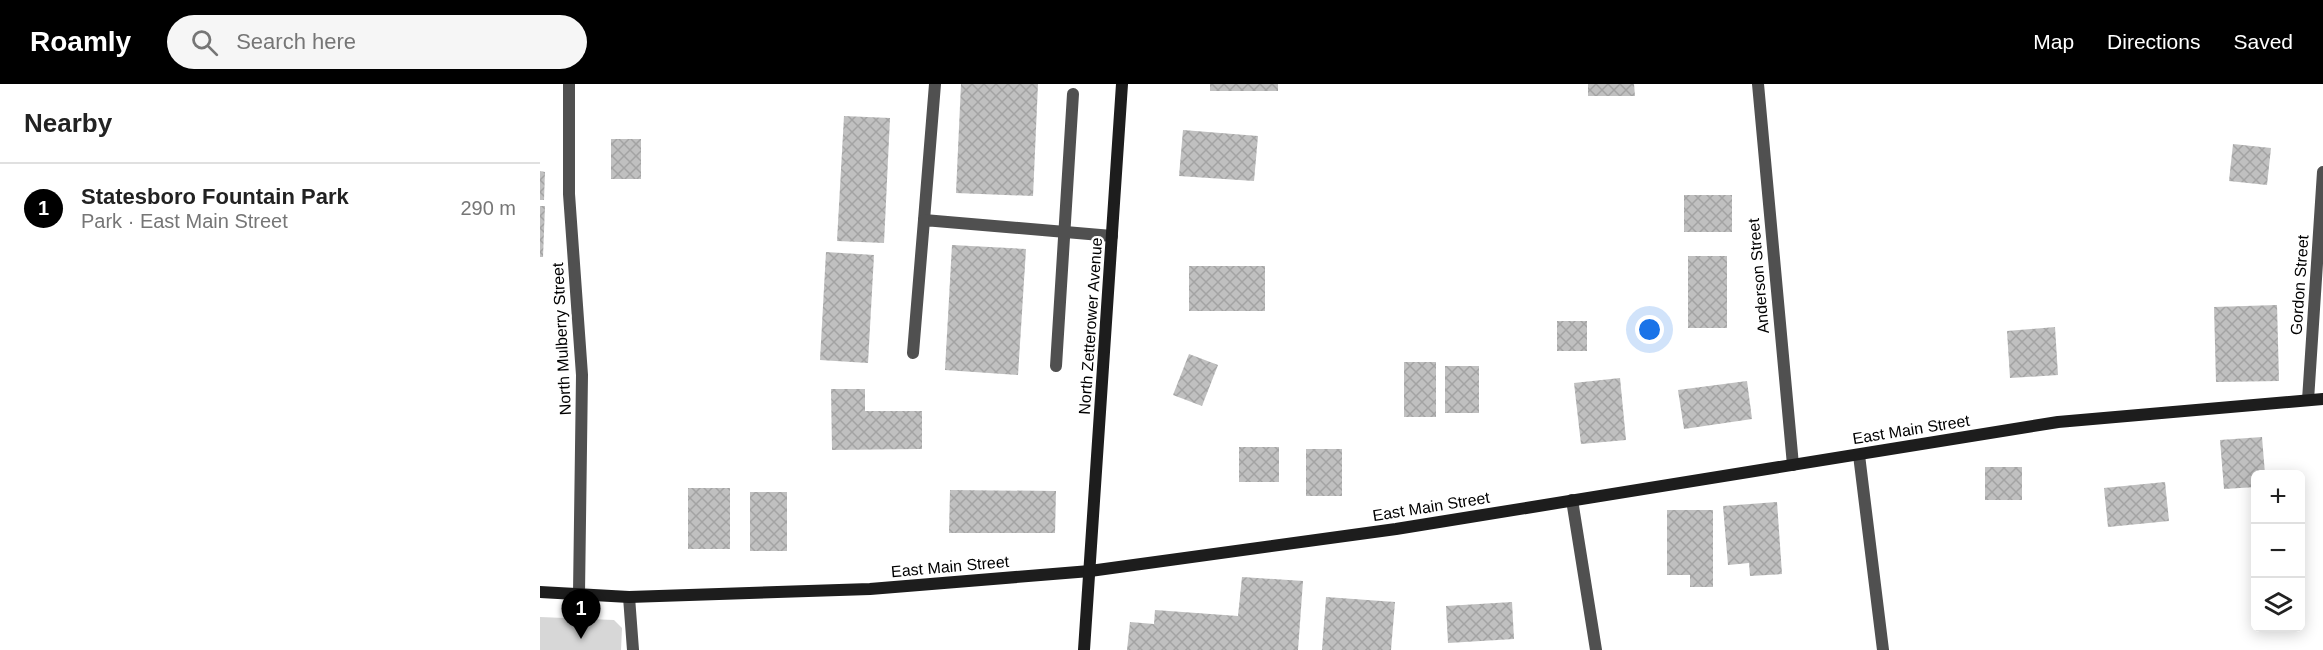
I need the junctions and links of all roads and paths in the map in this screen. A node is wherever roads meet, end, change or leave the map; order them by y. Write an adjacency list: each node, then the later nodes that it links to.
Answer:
1 (569, 84): 19 (street, North Mulberry Street)
2 (935, 84): 7 (street)
3 (1122, 84): 9 (main road, North Zetterower Avenue)
4 (1758, 84): 15 (street, Anderson Street)
5 (1073, 94): 8 (street)
6 (2323, 172): 13 (street, Gordon Street)
7 (924, 220): 8 (street); 10 (street)
8 (1065, 231): 9 (street); 11 (street)
9 (1112, 236): 17 (main road, North Zetterower Avenue)
10 (914, 353)
11 (1056, 366)
12 (2323, 399): 13 (main road, East Main Street)
13 (2308, 400): 14 (main road, East Main Street)
14 (1859, 455): 15 (main road, East Main Street); 24 (street)
15 (1793, 465): 16 (main road, East Main Street)
16 (1572, 500): 17 (main road, East Main Street); 23 (street)
17 (1090, 571): 20 (main road, East Main Street); 22 (main road, North Zetterower Avenue)
18 (540, 592): 19 (main road, East Main Street)
19 (579, 593): 20 (main road, East Main Street)
20 (629, 597): 21 (street)
21 (633, 650)
22 (1084, 650)
23 (1596, 650)
24 (1883, 650)

